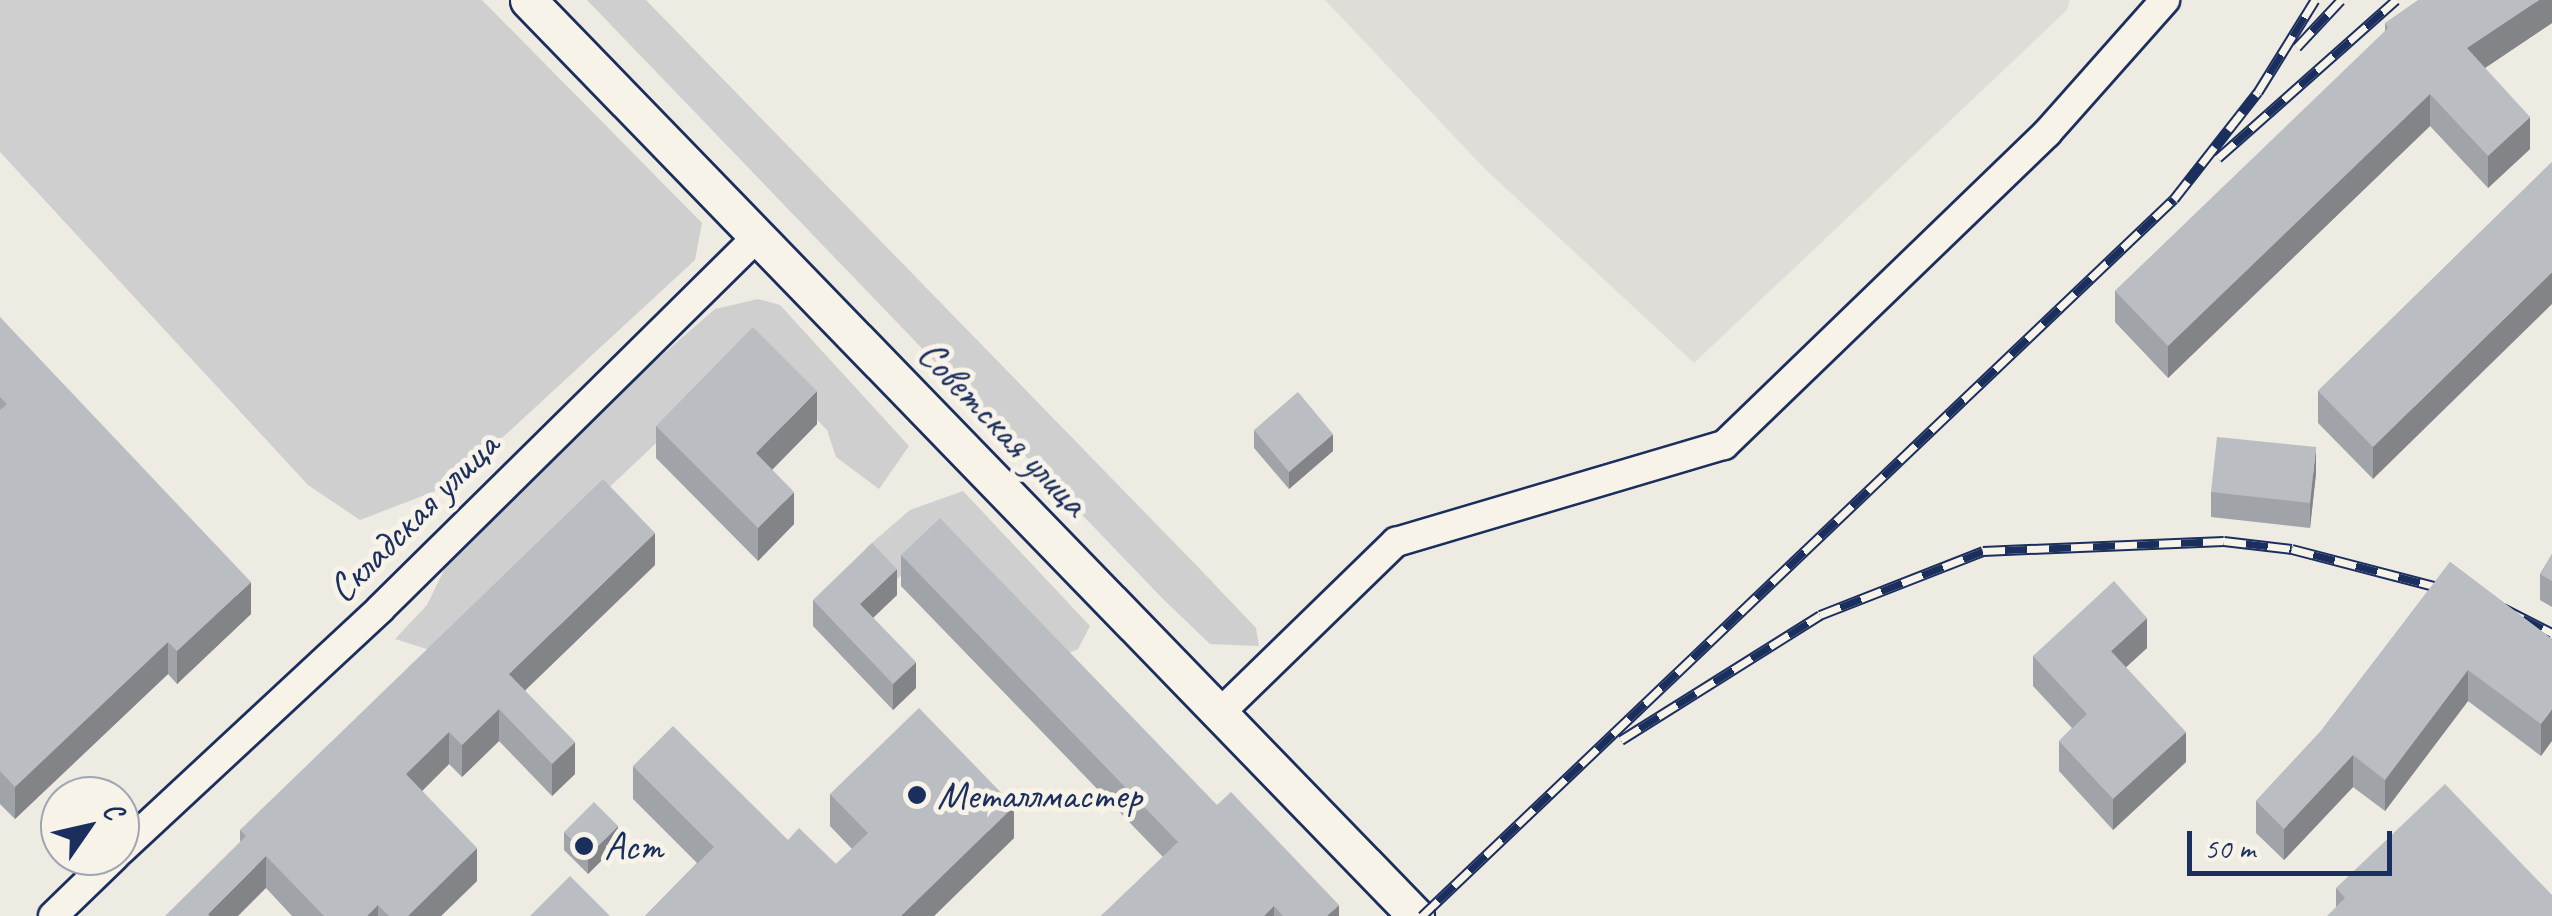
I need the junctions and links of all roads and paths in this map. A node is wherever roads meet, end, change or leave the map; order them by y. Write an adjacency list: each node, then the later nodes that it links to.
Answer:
1 (528, 0): 3 (main road, Советская улица)
2 (2164, 0): 4 (street)
3 (758, 236): 4 (main road, Советская улица); 5 (street, Складская улица)
4 (1222, 712): 8 (main road, Советская улица)
5 (140, 833)
6 (95, 876): 7 (street, Складская улица)
7 (53, 916)
8 (1416, 916)

